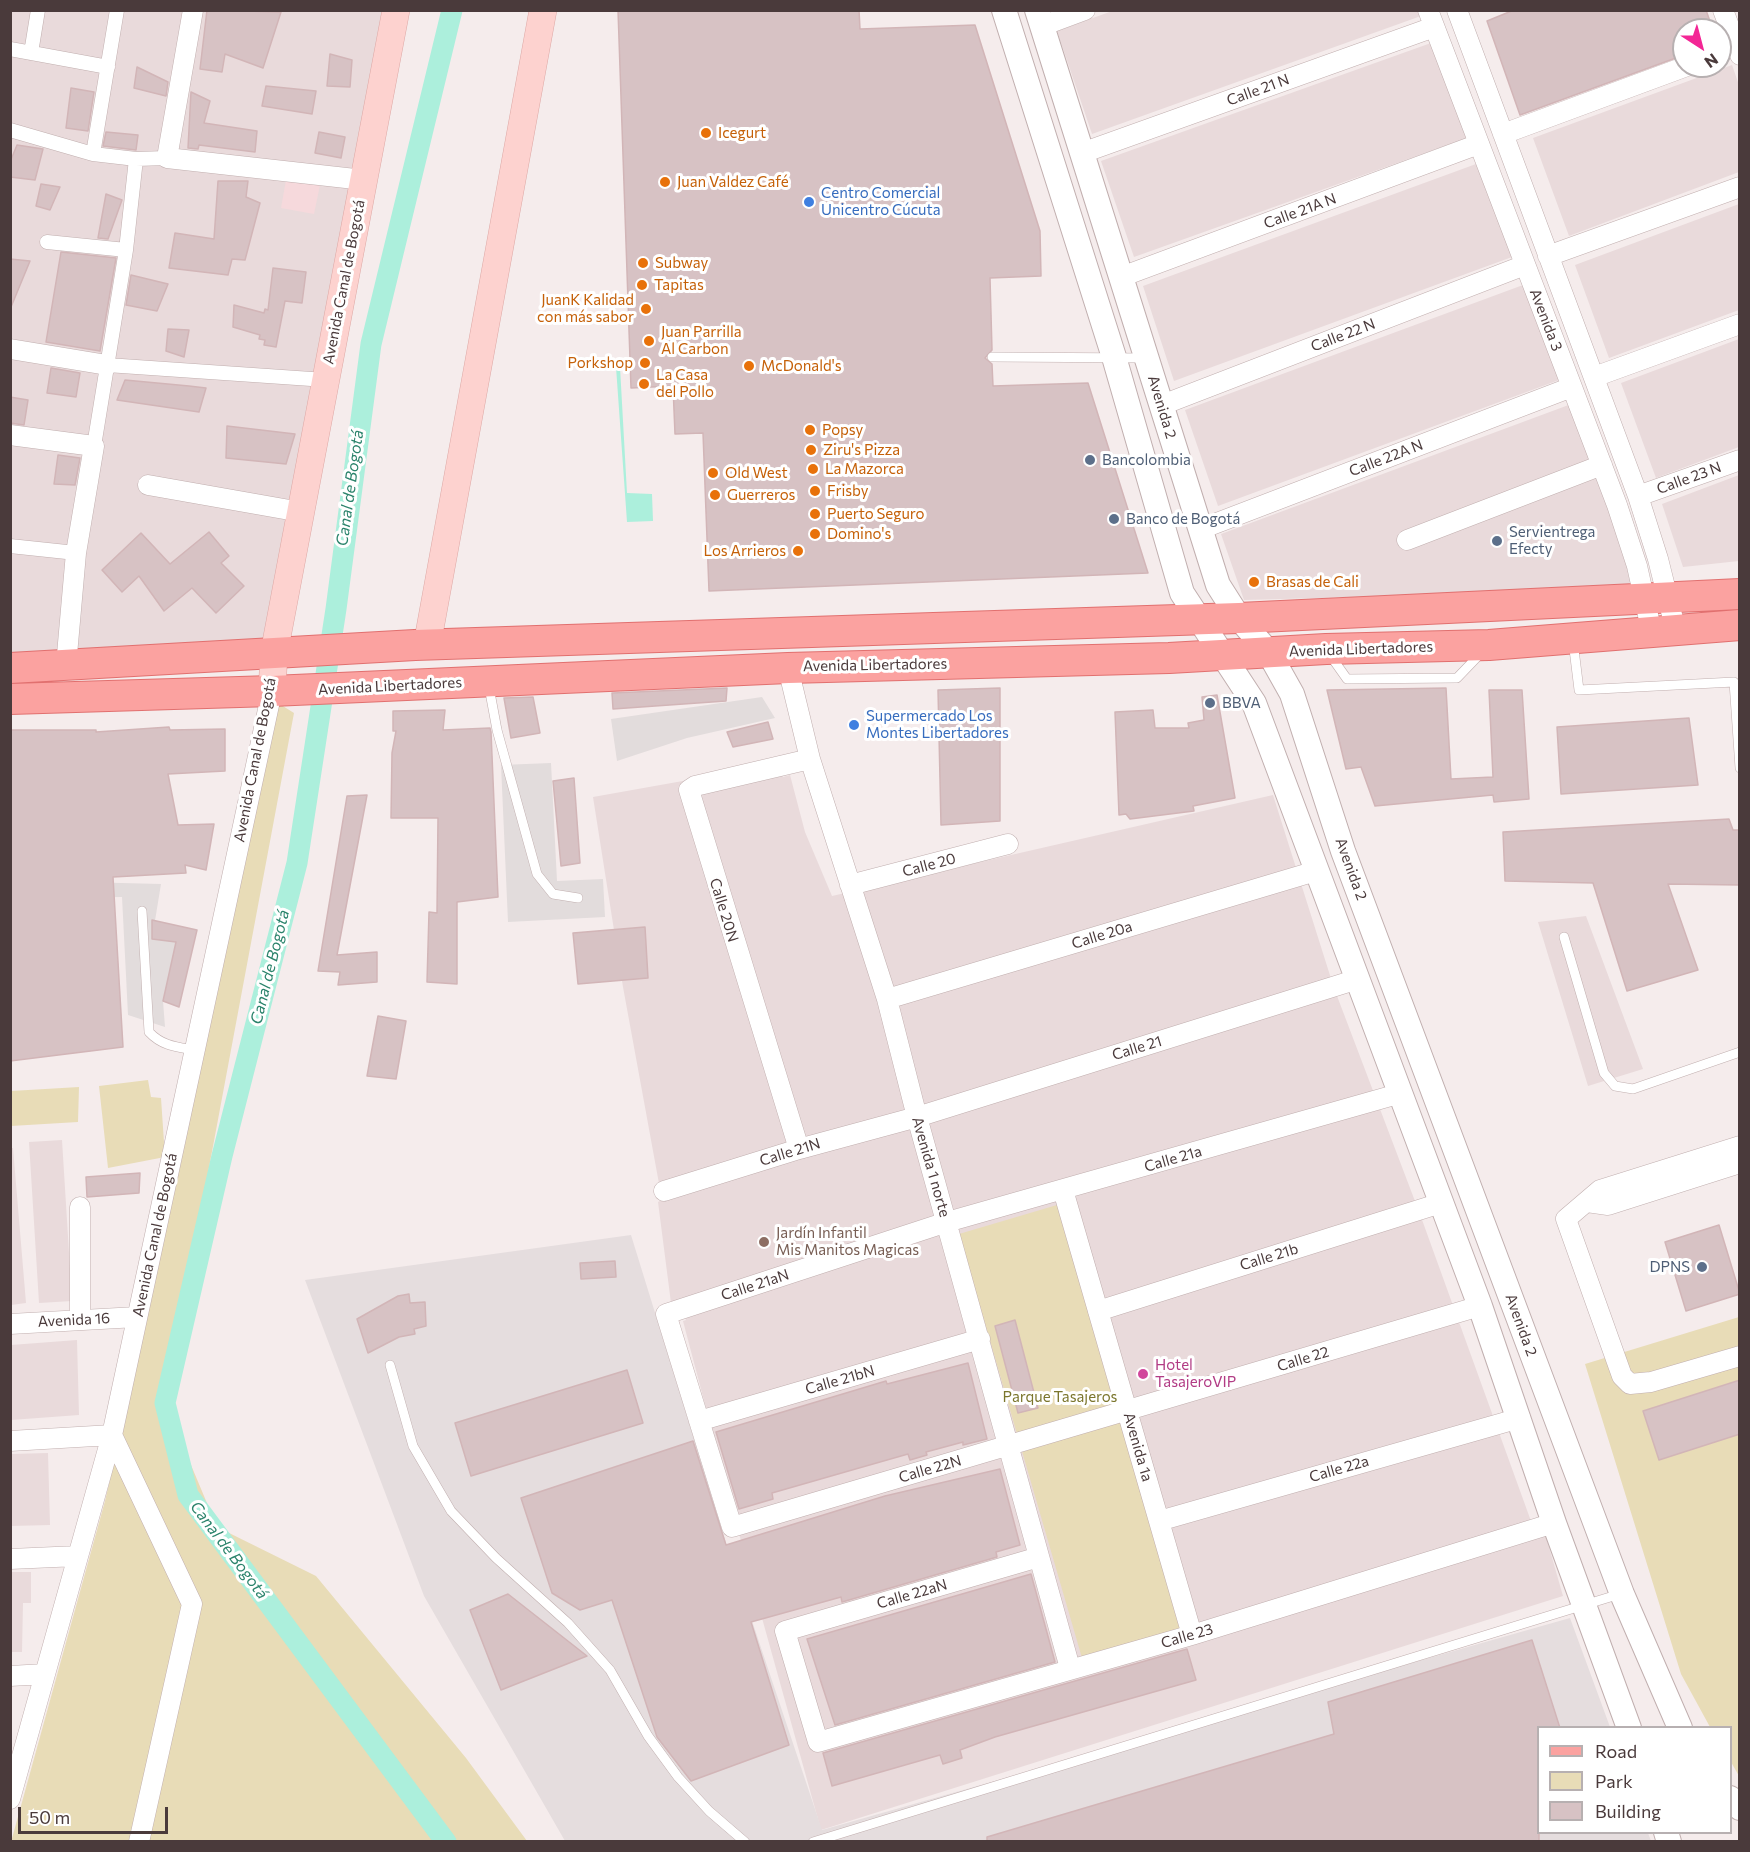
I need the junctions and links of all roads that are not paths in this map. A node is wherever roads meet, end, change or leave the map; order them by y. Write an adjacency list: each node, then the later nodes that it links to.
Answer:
1 (38, 10): 12 (street)
2 (117, 10): 13 (street)
3 (194, 10): 20 (street)
4 (396, 10): 22 (main road, Avenida Canal de Bogotá)
5 (543, 10): 57 (main road)
6 (1004, 10): 32 (street)
7 (1085, 10): 9 (street)
8 (1464, 13): 16 (street, Avenida 3)
9 (1039, 18): 18 (street, Avenida 2)
10 (1431, 19): 17 (street, Avenida 3); 18 (street, Calle 21 N)
11 (10, 49): 12 (street)
12 (31, 53): 13 (street)
13 (108, 67): 19 (street)
14 (1672, 72): 16 (street)
15 (10, 129): 19 (street)
16 (1503, 134): 26 (street, Avenida 3)
17 (1479, 144): 27 (street, Avenida 3); 28 (street, Calle 21A N)
18 (1082, 153): 28 (street, Avenida 2)
19 (93, 154): 21 (street)
20 (167, 158): 21 (street); 22 (street)
21 (136, 159): 25 (street)
22 (364, 180): 36 (main road, Avenida Canal de Bogotá)
23 (1740, 186): 26 (street)
24 (47, 242): 25 (street)
25 (126, 250): 34 (street)
26 (1548, 256): 35 (street, Avenida 3)
27 (1525, 265): 37 (street, Avenida 3); 38 (street, Calle 22 N)
28 (1121, 277): 33 (street, Avenida 2)
29 (1740, 324): 35 (street)
30 (10, 349): 34 (street)
31 (992, 357): 32 (lane)
32 (1114, 357): 33 (lane); 53 (street)
33 (1147, 358): 38 (street, Avenida 2)
34 (107, 365): 36 (street); 40 (street)
35 (1594, 377): 44 (street, Avenida 3)
36 (326, 380): 45 (main road, Avenida Canal de Bogotá)
37 (1572, 387): 42 (street, Avenida 3); 46 (street, Calle 22A N)
38 (1162, 405): 46 (street, Avenida 2)
39 (10, 435): 40 (street)
40 (94, 446): 49 (street)
41 (1740, 460): 44 (street, Calle 23 N)
42 (1602, 465): 47 (street); 51 (street, Avenida 3)
43 (148, 486): 45 (street)
44 (1638, 496): 51 (street, Avenida 3)
45 (301, 512): 58 (main road, Avenida Canal de Bogotá)
46 (1201, 529): 52 (street, Avenida 2)
47 (1407, 540)
48 (10, 546): 49 (street)
49 (76, 554): 62 (street)
50 (1740, 594): 51 (main road)
51 (1655, 600): 52 (main road); 55 (street, Avenida 3)
52 (1239, 618): 53 (main road); 59 (street, Avenida 2)
53 (1197, 619): 57 (main road); 61 (street)
54 (1740, 625): 55 (main road, Avenida Libertadores)
55 (1664, 632): 56 (main road, Avenida Libertadores)
56 (1573, 639): 59 (main road, Avenida Libertadores); 69 (lane)
57 (421, 645): 58 (main road)
58 (284, 653): 62 (main road); 66 (main road, Avenida Canal de Bogotá)
59 (1269, 653): 61 (main road, Avenida Libertadores); 110 (street, Avenida 2)
60 (10, 656): 62 (street)
61 (1222, 656): 64 (main road, Avenida Libertadores); 71 (street)
62 (66, 660): 63 (main road)
63 (10, 668)
64 (788, 668): 65 (main road, Avenida Libertadores); 68 (street, Avenida 1 norte)
65 (488, 681): 66 (main road, Avenida Libertadores); 73 (lane)
66 (278, 691): 67 (main road, Avenida Libertadores); 78 (street, Avenida Canal de Bogotá)
67 (10, 699)
68 (810, 759): 72 (street, Avenida 1 norte); 83 (street, Calle 20N)
69 (1740, 768)
70 (1008, 844): 72 (street, Calle 20)
71 (1316, 871): 76 (street); 77 (street, Calle 20a)
72 (850, 885): 77 (street, Avenida 1 norte)
73 (578, 898)
74 (142, 910): 78 (lane)
75 (1564, 937): 79 (lane)
76 (1358, 979): 80 (street); 81 (street, Calle 21)
77 (887, 999): 81 (street, Avenida 1 norte)
78 (195, 1050): 93 (street, Avenida Canal de Bogotá)
79 (1740, 1052)
80 (1398, 1094): 85 (street, Calle 21a); 88 (street)
81 (917, 1117): 83 (street, Calle 21N); 90 (street, Avenida 1 norte)
82 (1740, 1146): 87 (street)
83 (799, 1149): 86 (street, Calle 21N)
84 (1740, 1163): 87 (street)
85 (1063, 1190): 90 (street, Calle 21a); 92 (street, Avenida 1a)
86 (664, 1191)
87 (1587, 1202): 97 (street)
88 (1441, 1203): 91 (street); 92 (street, Calle 21b)
89 (80, 1208): 94 (street)
90 (947, 1222): 96 (street, Avenida 1 norte); 101 (street, Calle 21aN)
91 (1480, 1306): 99 (street, Calle 22); 100 (street)
92 (1098, 1311): 99 (street, Avenida 1a)
93 (137, 1317): 94 (street, Avenida 16); 102 (street, Avenida Canal de Bogotá)
94 (80, 1320): 95 (street, Avenida 16)
95 (10, 1324)
96 (980, 1338): 101 (street, Calle 21bN); 104 (street, Avenida 1 norte)
97 (1740, 1356)
98 (390, 1365): 121 (lane)
99 (1127, 1411): 104 (street, Calle 22N); 105 (street, Avenida 1a)
100 (1520, 1418): 105 (street, Calle 22a); 106 (street)
101 (699, 1421): 104 (street, Calle 22N)
102 (112, 1435): 103 (street); 107 (street, Avenida Canal de Bogotá); 120 (street)
103 (10, 1441)
104 (1010, 1445): 108 (street, Avenida 1 norte)
105 (1159, 1521): 112 (street, Avenida 1a)
106 (1554, 1523): 111 (street); 112 (street, Calle 23)
107 (78, 1556): 109 (street); 114 (street, Avenida Canal de Bogotá)
108 (1039, 1557): 113 (street, Avenida 1 norte); 118 (street, Calle 22aN)
109 (10, 1559)
110 (1622, 1594): 111 (lane); 117 (street, Avenida 2)
111 (1586, 1604): 116 (street); 122 (lane)
112 (1192, 1635): 113 (street, Calle 23)
113 (1070, 1668): 118 (street, Calle 23)
114 (45, 1674): 115 (street); 119 (street, Avenida Canal de Bogotá)
115 (10, 1676)
116 (1628, 1726)
117 (1679, 1726)
118 (818, 1742)
119 (10, 1799)
120 (139, 1842)
121 (746, 1842)
122 (813, 1842)

